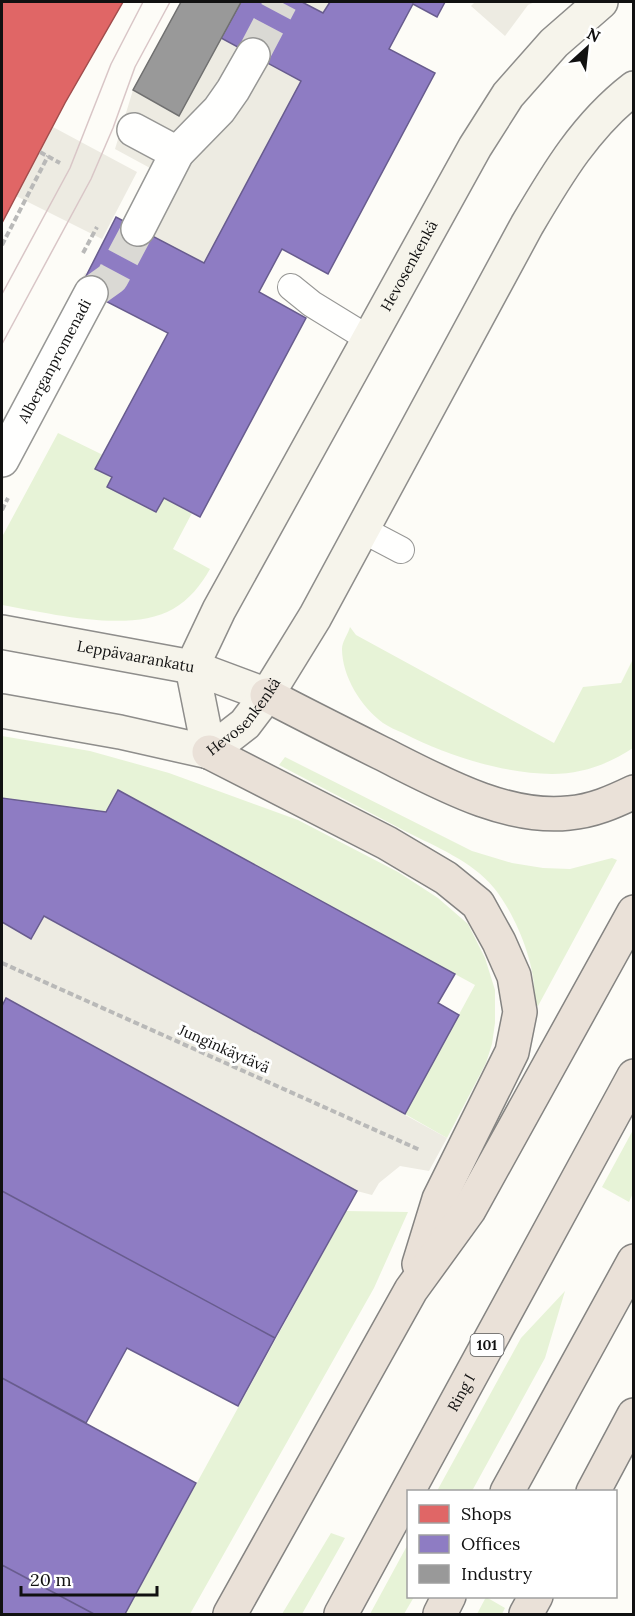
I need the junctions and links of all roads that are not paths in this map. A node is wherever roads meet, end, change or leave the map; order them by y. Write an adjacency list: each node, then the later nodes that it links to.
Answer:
1 (602, 2): 9 (main road, Hevosenkenkä)
2 (253, 55): 5 (street)
3 (633, 88): 11 (main road, Hevosenkenkä)
4 (134, 130): 5 (street)
5 (177, 153): 6 (street)
6 (138, 229)
7 (291, 286): 9 (lane)
8 (91, 293): 10 (street, Alberganpromenadi)
9 (369, 339): 14 (main road, Hevosenkenkä)
10 (2, 460)
11 (363, 530): 12 (lane); 15 (main road, Hevosenkenkä)
12 (401, 550)
13 (2, 632): 14 (main road, Leppävaarankatu)
14 (192, 667): 15 (main road, Leppävaarankatu); 17 (main road, Hevosenkenkä)
15 (267, 695): 17 (main road, Hevosenkenkä); 18 (highway)
16 (2, 711): 17 (main road)
17 (209, 752): 22 (highway)
18 (633, 792)
19 (633, 912): 22 (highway)
20 (633, 1076): 24 (highway, Ring I / 101)
21 (633, 1261): 25 (highway)
22 (411, 1290): 31 (highway)
23 (633, 1414): 26 (highway)
24 (408, 1490)
25 (508, 1490)
26 (593, 1490)
27 (407, 1492): 32 (highway, Ring I / 101)
28 (448, 1598): 33 (highway)
29 (535, 1598): 34 (highway)
30 (542, 1598): 35 (highway)
31 (230, 1614)
32 (341, 1614)
33 (440, 1614)
34 (526, 1614)
35 (536, 1614)

